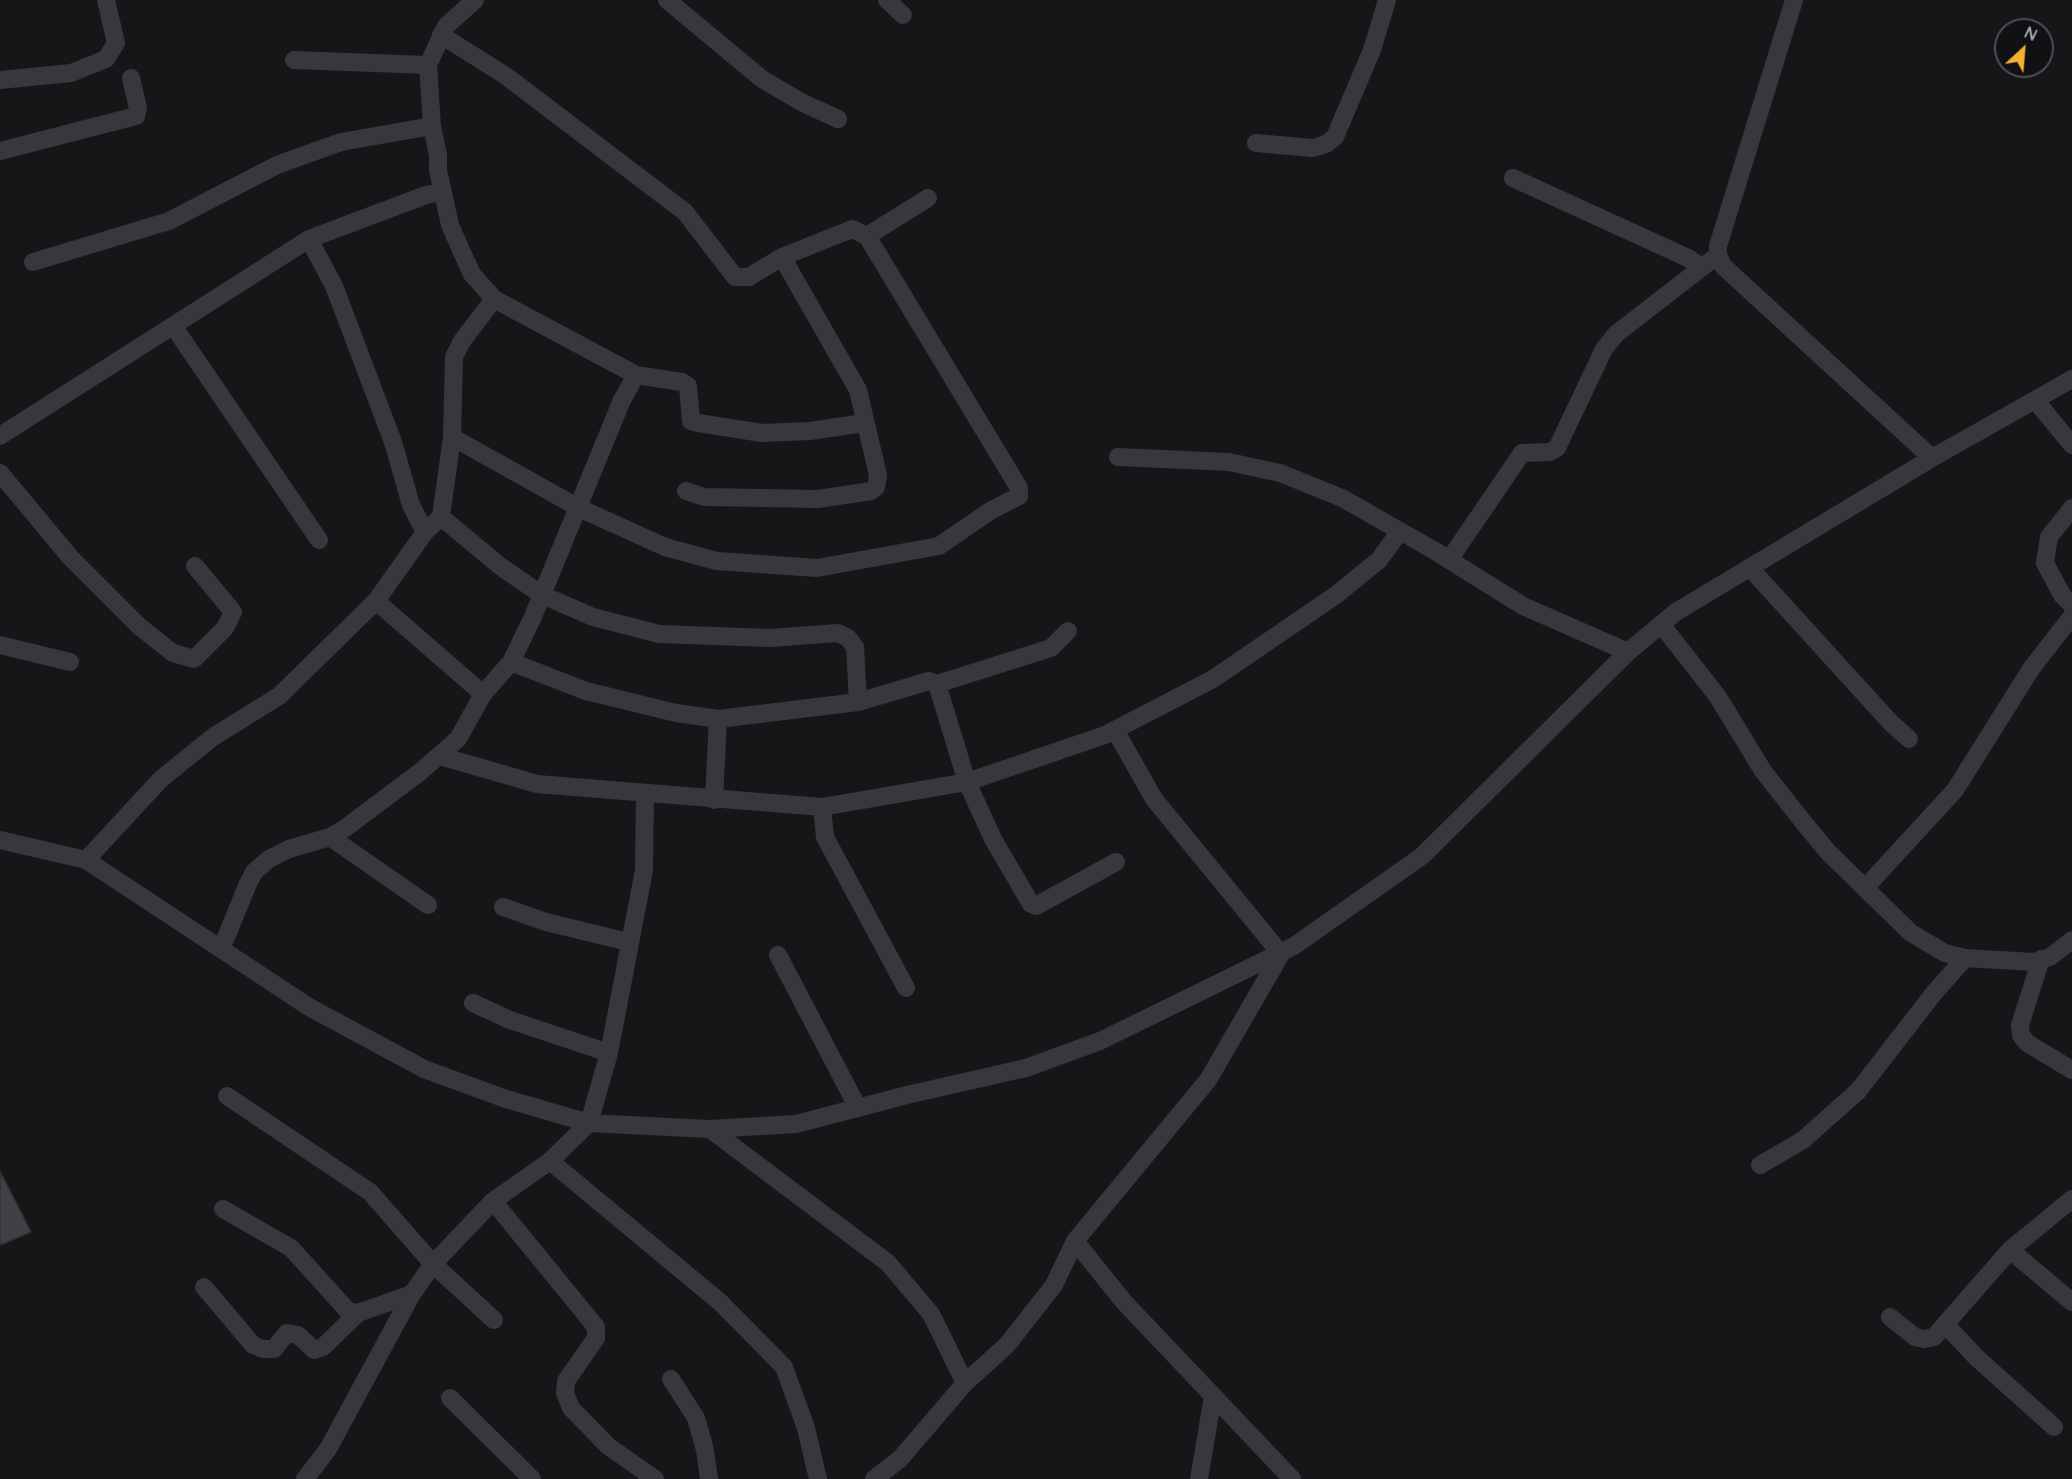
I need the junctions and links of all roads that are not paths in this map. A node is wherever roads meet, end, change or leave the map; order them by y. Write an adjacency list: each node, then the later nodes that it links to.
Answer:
1 (106, 0): 12 (street)
2 (475, 0): 8 (street)
3 (667, 0): 13 (street)
4 (887, 0): 7 (street)
5 (1387, 0): 15 (street)
6 (1794, 0): 22 (street)
7 (903, 15)
8 (441, 35): 10 (street); 23 (street)
9 (294, 60): 10 (street)
10 (428, 65): 14 (street)
11 (131, 78): 16 (street)
12 (0, 80)
13 (838, 119)
14 (432, 126): 18 (street); 24 (street)
15 (1256, 143)
16 (0, 151)
17 (1514, 178): 25 (street)
18 (442, 192): 21 (street); 26 (street)
19 (928, 198): 20 (street)
20 (867, 236): 23 (street); 39 (street)
21 (309, 239): 27 (street); 43 (street)
22 (1718, 255): 25 (street); 36 (street)
23 (782, 257): 31 (street)
24 (33, 262)
25 (1701, 267): 45 (street)
26 (494, 299): 28 (street); 33 (street)
27 (174, 327): 32 (street); 44 (street)
28 (636, 375): 31 (street); 39 (street)
29 (2072, 379): 30 (street)
30 (2036, 401): 34 (street); 36 (street)
31 (864, 423): 38 (street)
32 (0, 436)
33 (452, 437): 39 (street); 41 (street)
34 (2072, 445)
35 (1118, 457): 42 (street)
36 (1932, 458): 47 (street)
37 (0, 473): 46 (street)
38 (686, 491)
39 (579, 508): 48 (street)
40 (2072, 508): 50 (street)
41 (441, 517): 43 (street); 48 (street)
42 (1400, 531): 45 (street); 62 (street)
43 (425, 532): 49 (street)
44 (319, 540)
45 (1449, 560): 55 (street)
46 (195, 566)
47 (1750, 568): 52 (street); 63 (street)
48 (542, 595): 57 (street); 60 (street)
49 (376, 601): 59 (street); 71 (street)
50 (2072, 605)
51 (2072, 616): 73 (street)
52 (1660, 624): 55 (street); 73 (street)
53 (1068, 631): 58 (street)
54 (0, 645): 56 (street)
55 (1628, 652): 79 (street)
56 (70, 662)
57 (511, 662): 59 (street); 61 (street)
58 (938, 684): 60 (street); 65 (street)
59 (483, 694): 64 (street)
60 (858, 702): 61 (street)
61 (718, 719): 67 (street)
62 (1115, 730): 65 (street); 79 (street)
63 (1910, 739)
64 (440, 756): 66 (street); 69 (street)
65 (967, 782): 68 (street); 72 (street)
66 (645, 793): 67 (street); 77 (street)
67 (714, 800): 68 (street)
68 (822, 807): 83 (street)
69 (330, 837): 74 (street); 78 (street)
70 (0, 840): 71 (street)
71 (86, 860): 78 (street)
72 (1116, 862)
73 (1865, 888): 81 (street)
74 (428, 905)
75 (503, 907): 77 (street)
76 (2072, 940): 82 (street)
77 (628, 942): 85 (street)
78 (222, 947): 89 (street)
79 (1281, 954): 88 (street); 96 (street)
80 (778, 955): 88 (street)
81 (1965, 958): 82 (street); 92 (street)
82 (2042, 960): 86 (street)
83 (906, 988)
84 (473, 1003): 85 (street)
85 (609, 1053): 89 (street)
86 (2072, 1070)
87 (227, 1096): 98 (street)
88 (858, 1108): 90 (street)
89 (589, 1123): 90 (street); 91 (street)
90 (710, 1129): 107 (street)
91 (550, 1161): 94 (street); 115 (street)
92 (1760, 1165)
93 (2072, 1199): 97 (street)
94 (493, 1201): 98 (street); 113 (street)
95 (222, 1209): 102 (street)
96 (1075, 1241): 107 (street); 108 (street)
97 (2010, 1250): 101 (street); 105 (street)
98 (434, 1264): 100 (street); 104 (street)
99 (204, 1287): 102 (street)
100 (412, 1294): 102 (street); 111 (street)
101 (2072, 1302)
102 (358, 1313)
103 (1890, 1317): 105 (street)
104 (494, 1320)
105 (1945, 1324): 110 (street)
106 (671, 1379): 114 (street)
107 (965, 1383): 116 (street)
108 (1213, 1396): 117 (street); 118 (street)
109 (450, 1398): 112 (street)
110 (2054, 1427)
111 (305, 1479)
112 (532, 1479)
113 (655, 1479)
114 (709, 1479)
115 (818, 1479)
116 (874, 1479)
117 (1199, 1479)
118 (1292, 1479)

